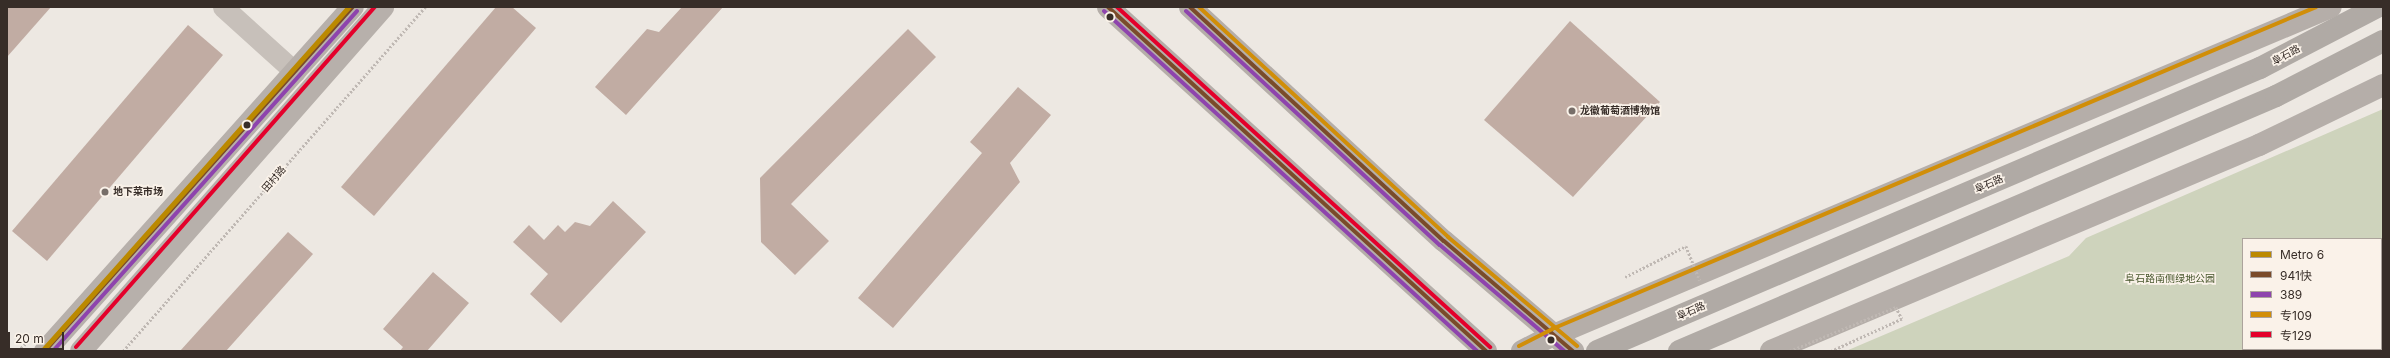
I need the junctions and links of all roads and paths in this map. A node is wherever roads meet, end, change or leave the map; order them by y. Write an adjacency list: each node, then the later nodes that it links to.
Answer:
1 (223, 7): 10 (street)
2 (353, 7): 10 (main road)
3 (383, 7): 16 (main road)
4 (425, 7): 17 (path, 田村路)
5 (1108, 7): 18 (main road)
6 (1190, 7): 14 (main road)
7 (2331, 7): 14 (main road)
8 (2377, 7): 21 (highway, 阜石路)
9 (2383, 41): 22 (highway)
10 (295, 72): 15 (main road)
11 (2383, 85): 23 (main road)
12 (1625, 277): 13 (path, bridge)
13 (1700, 280)
14 (1554, 335): 19 (main road); 20 (main road)
15 (45, 351)
16 (81, 351)
17 (123, 351)
18 (1486, 351)
19 (1522, 351)
20 (1573, 351)
21 (1597, 351)
22 (1679, 351)
23 (1771, 351)
24 (1790, 351): 25 (path, bridge)
25 (1832, 351)

